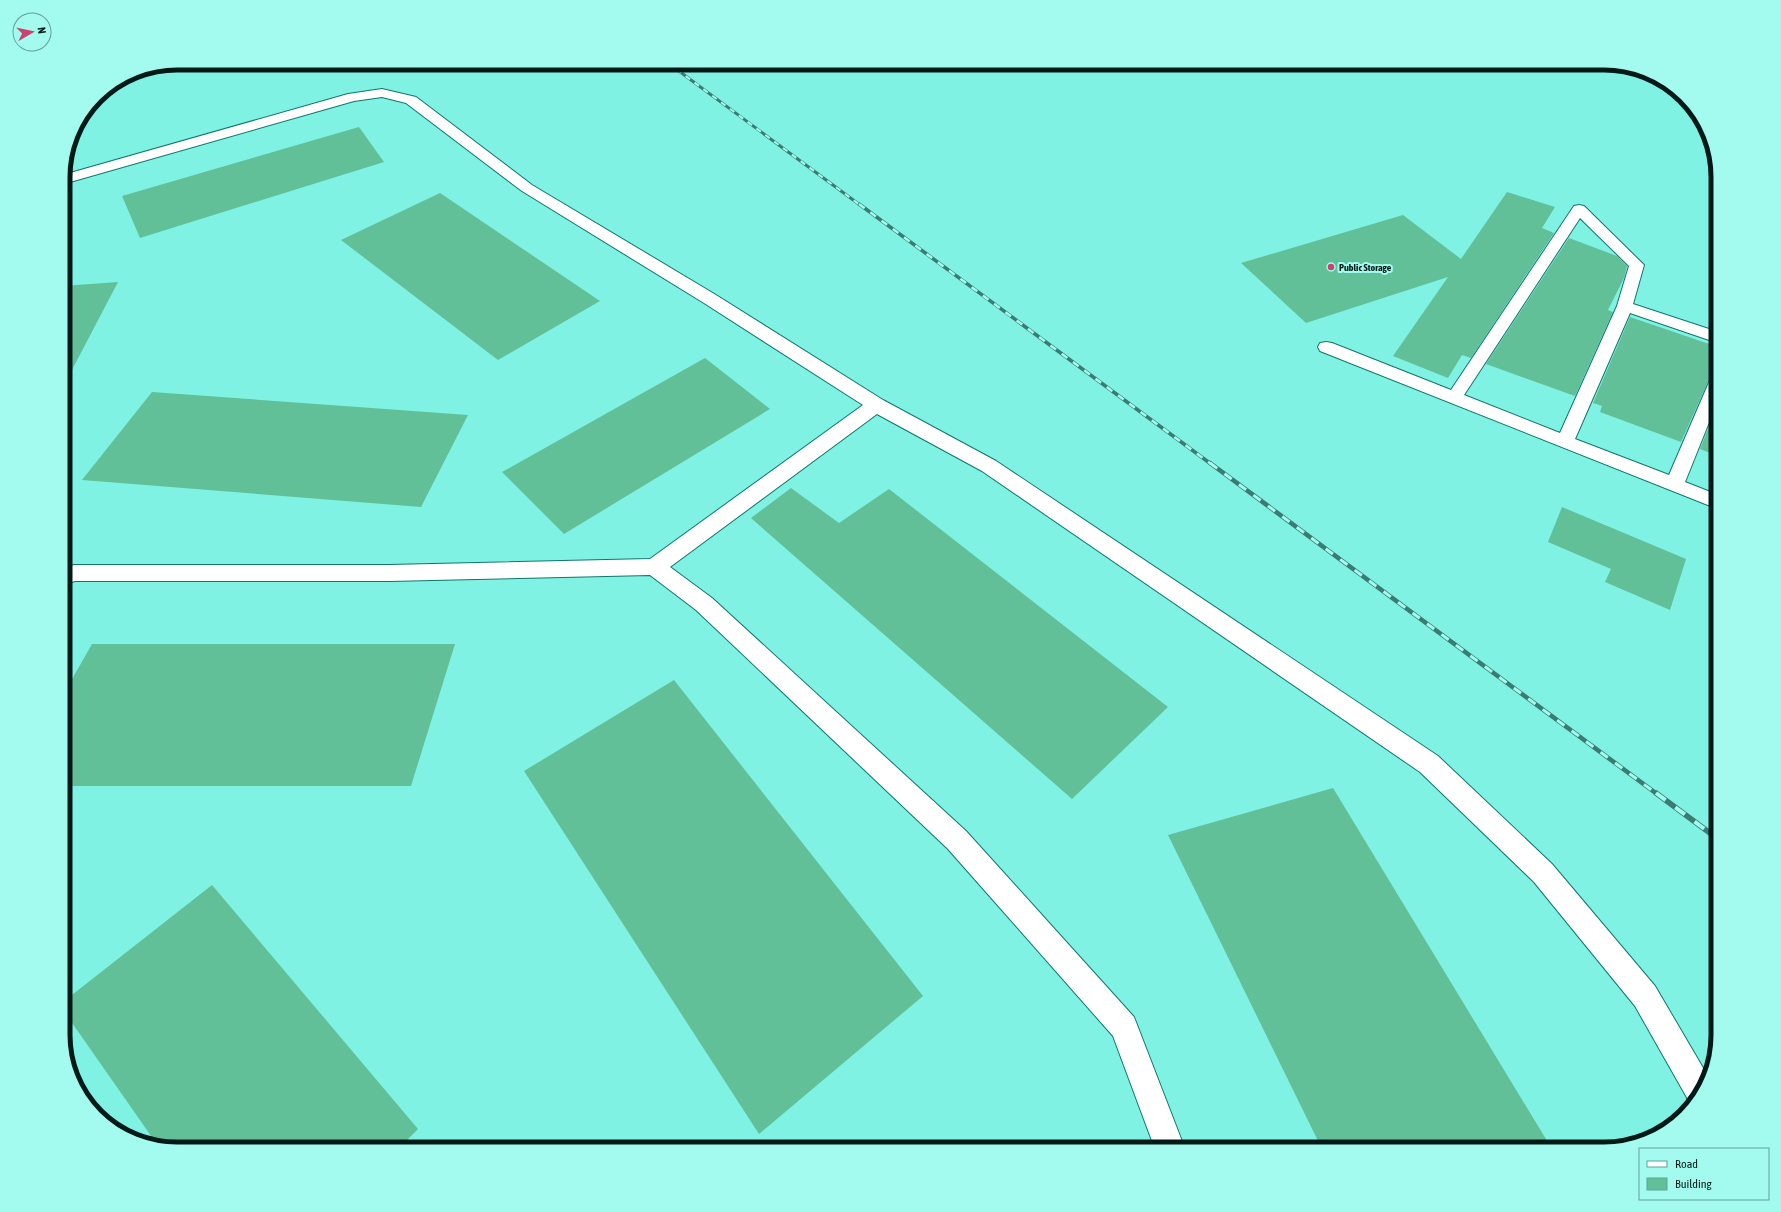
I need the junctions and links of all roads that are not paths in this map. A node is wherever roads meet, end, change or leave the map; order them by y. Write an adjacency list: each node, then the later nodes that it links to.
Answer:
1 (70, 178): 7 (street)
2 (1626, 306): 3 (lane); 6 (lane); 8 (lane)
3 (1711, 336)
4 (1326, 347): 6 (lane)
5 (1711, 397): 9 (lane)
6 (1454, 398): 8 (lane)
7 (876, 405): 11 (street); 13 (street)
8 (1565, 442): 9 (lane)
9 (1674, 485): 10 (lane)
10 (1711, 499)
11 (654, 567): 12 (street); 14 (street)
12 (70, 574)
13 (1698, 1086)
14 (1167, 1142)

